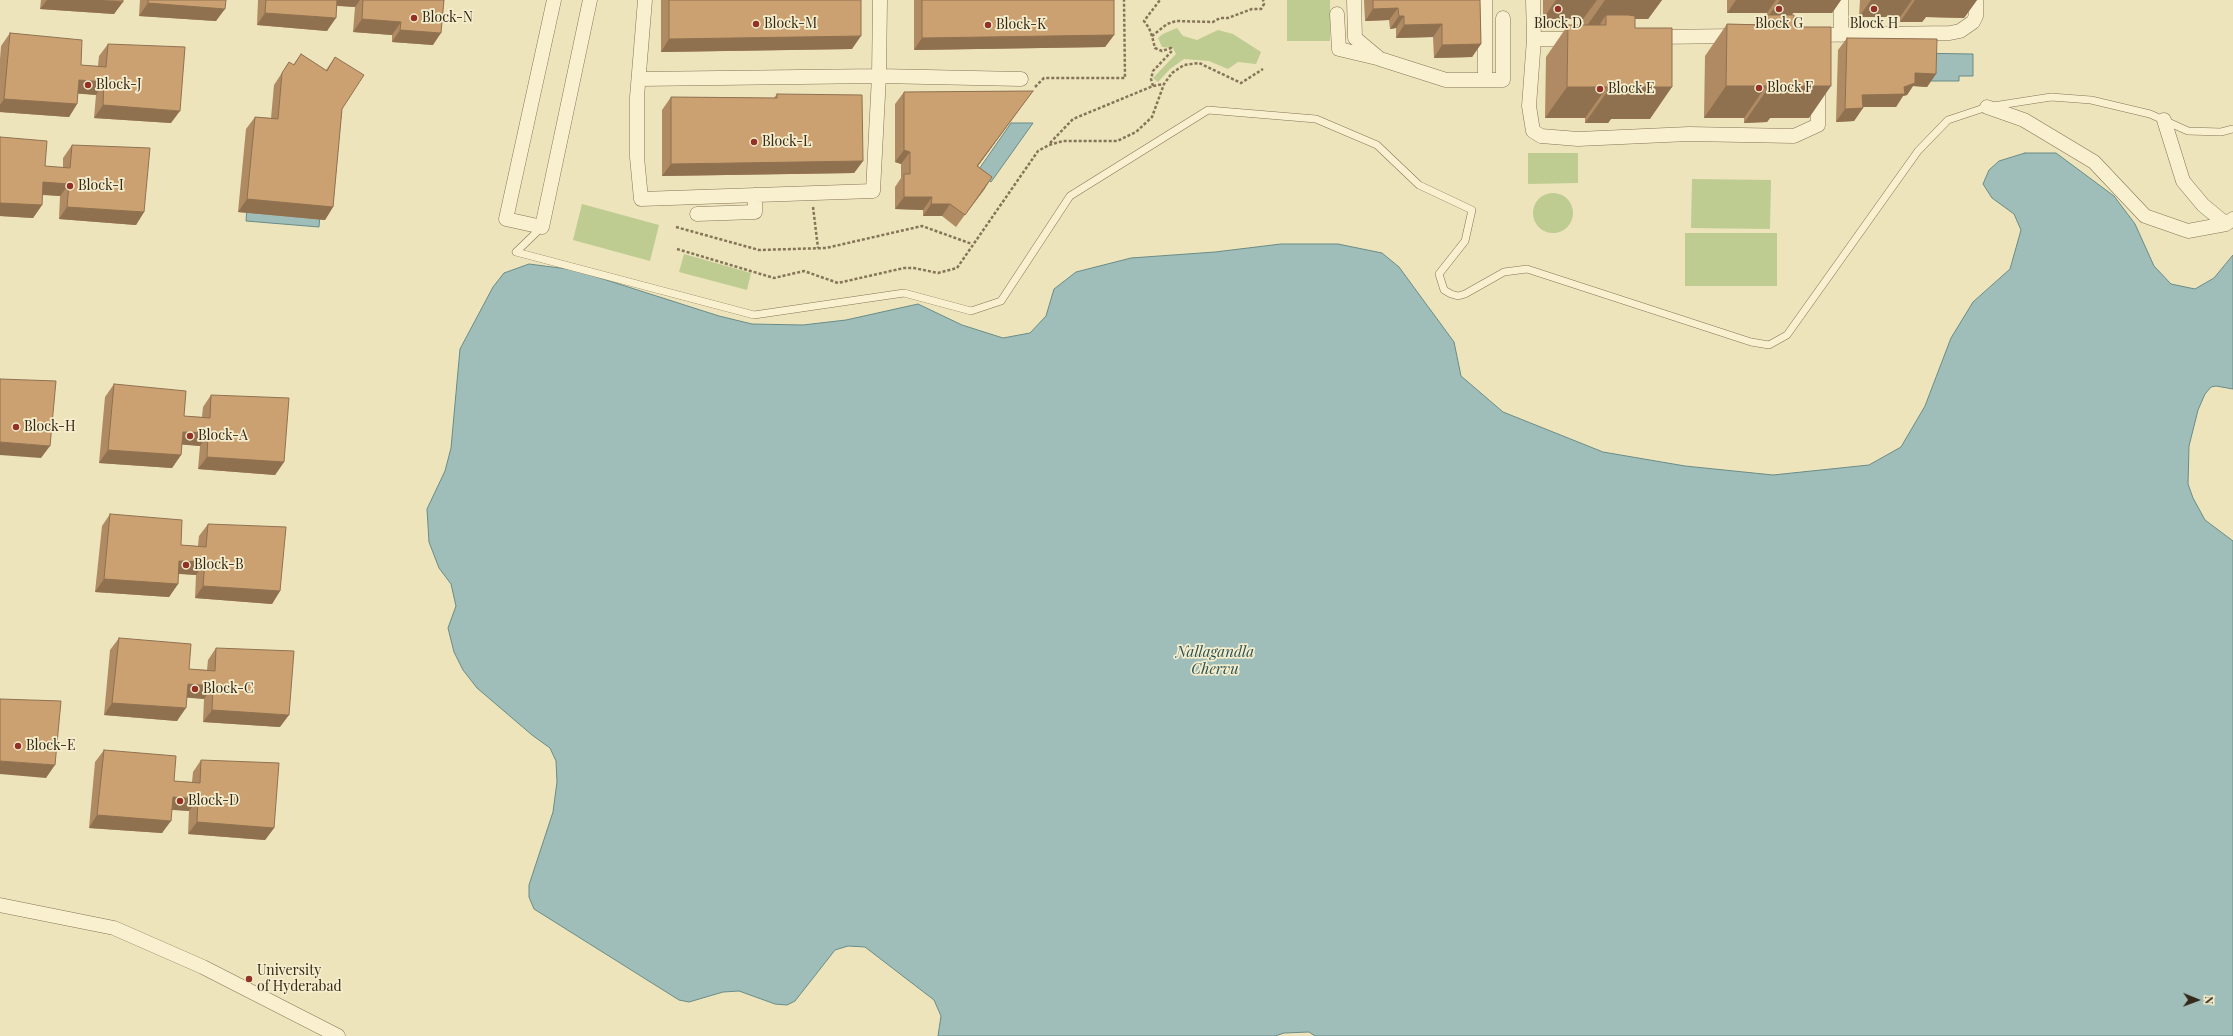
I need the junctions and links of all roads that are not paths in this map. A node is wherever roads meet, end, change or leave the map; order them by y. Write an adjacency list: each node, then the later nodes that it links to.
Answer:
1 (554, 0): 32 (street)
2 (590, 0): 32 (street)
3 (645, 0): 23 (street)
4 (880, 0): 22 (street)
5 (1354, 0): 20 (street)
6 (1485, 0): 25 (street)
7 (1533, 0): 18 (street)
8 (1841, 0): 14 (street)
9 (1976, 0): 14 (street)
10 (1337, 14): 20 (street)
11 (1503, 18): 25 (street)
12 (1802, 35): 13 (street)
13 (1817, 35): 14 (street); 19 (street)
14 (1841, 35)
15 (1754, 36): 17 (street)
16 (1589, 38): 18 (street)
17 (1644, 38)
18 (1534, 39): 21 (street)
19 (1817, 50)
20 (1380, 59): 25 (street)
21 (1818, 72)
22 (879, 76): 23 (street); 24 (street); 29 (street)
23 (639, 79): 29 (street)
24 (1021, 79)
25 (1485, 80)
26 (1987, 107): 27 (lane); 31 (street); 32 (lane)
27 (2164, 120): 28 (lane); 31 (street)
28 (2233, 129)
29 (755, 195): 30 (street)
30 (697, 214)
31 (2230, 222)
32 (542, 227)
33 (0, 905): 34 (street)
34 (338, 1036)

